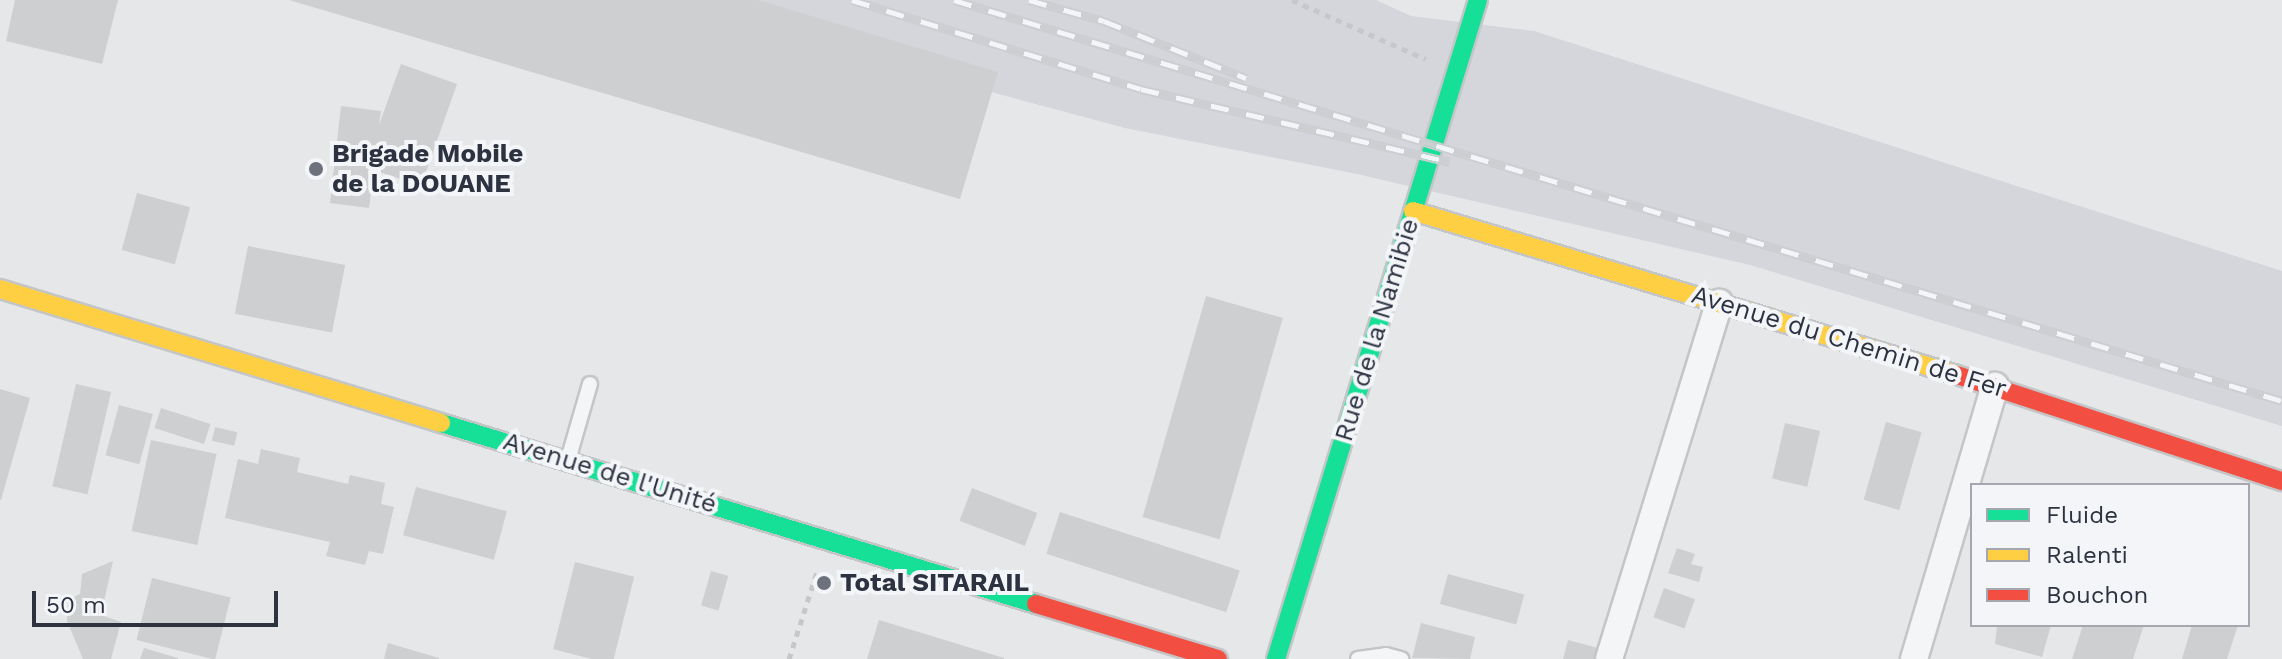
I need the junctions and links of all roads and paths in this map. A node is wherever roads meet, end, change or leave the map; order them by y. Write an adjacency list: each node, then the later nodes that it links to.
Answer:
1 (1292, 0): 3 (path)
2 (1478, 0): 3 (street, Rue de la Namibie)
3 (1456, 72): 4 (street, Rue de la Namibie)
4 (1413, 211): 6 (street, Avenue du Chemin de Fer); 14 (street, Rue de la Namibie)
5 (0, 289): 9 (street, Avenue de l'Unité)
6 (1719, 303): 8 (street, Avenue du Chemin de Fer); 17 (street)
7 (590, 384): 9 (lane)
8 (1995, 386): 10 (street, Avenue du Chemin de Fer); 18 (street)
9 (568, 460): 11 (street, Avenue de l'Unité)
10 (2282, 481)
11 (828, 539): 12 (path); 13 (street, Avenue de l'Unité)
12 (789, 659)
13 (1218, 659)
14 (1276, 659)
15 (1358, 659): 16 (lane)
16 (1401, 659)
17 (1609, 659)
18 (1914, 659)

